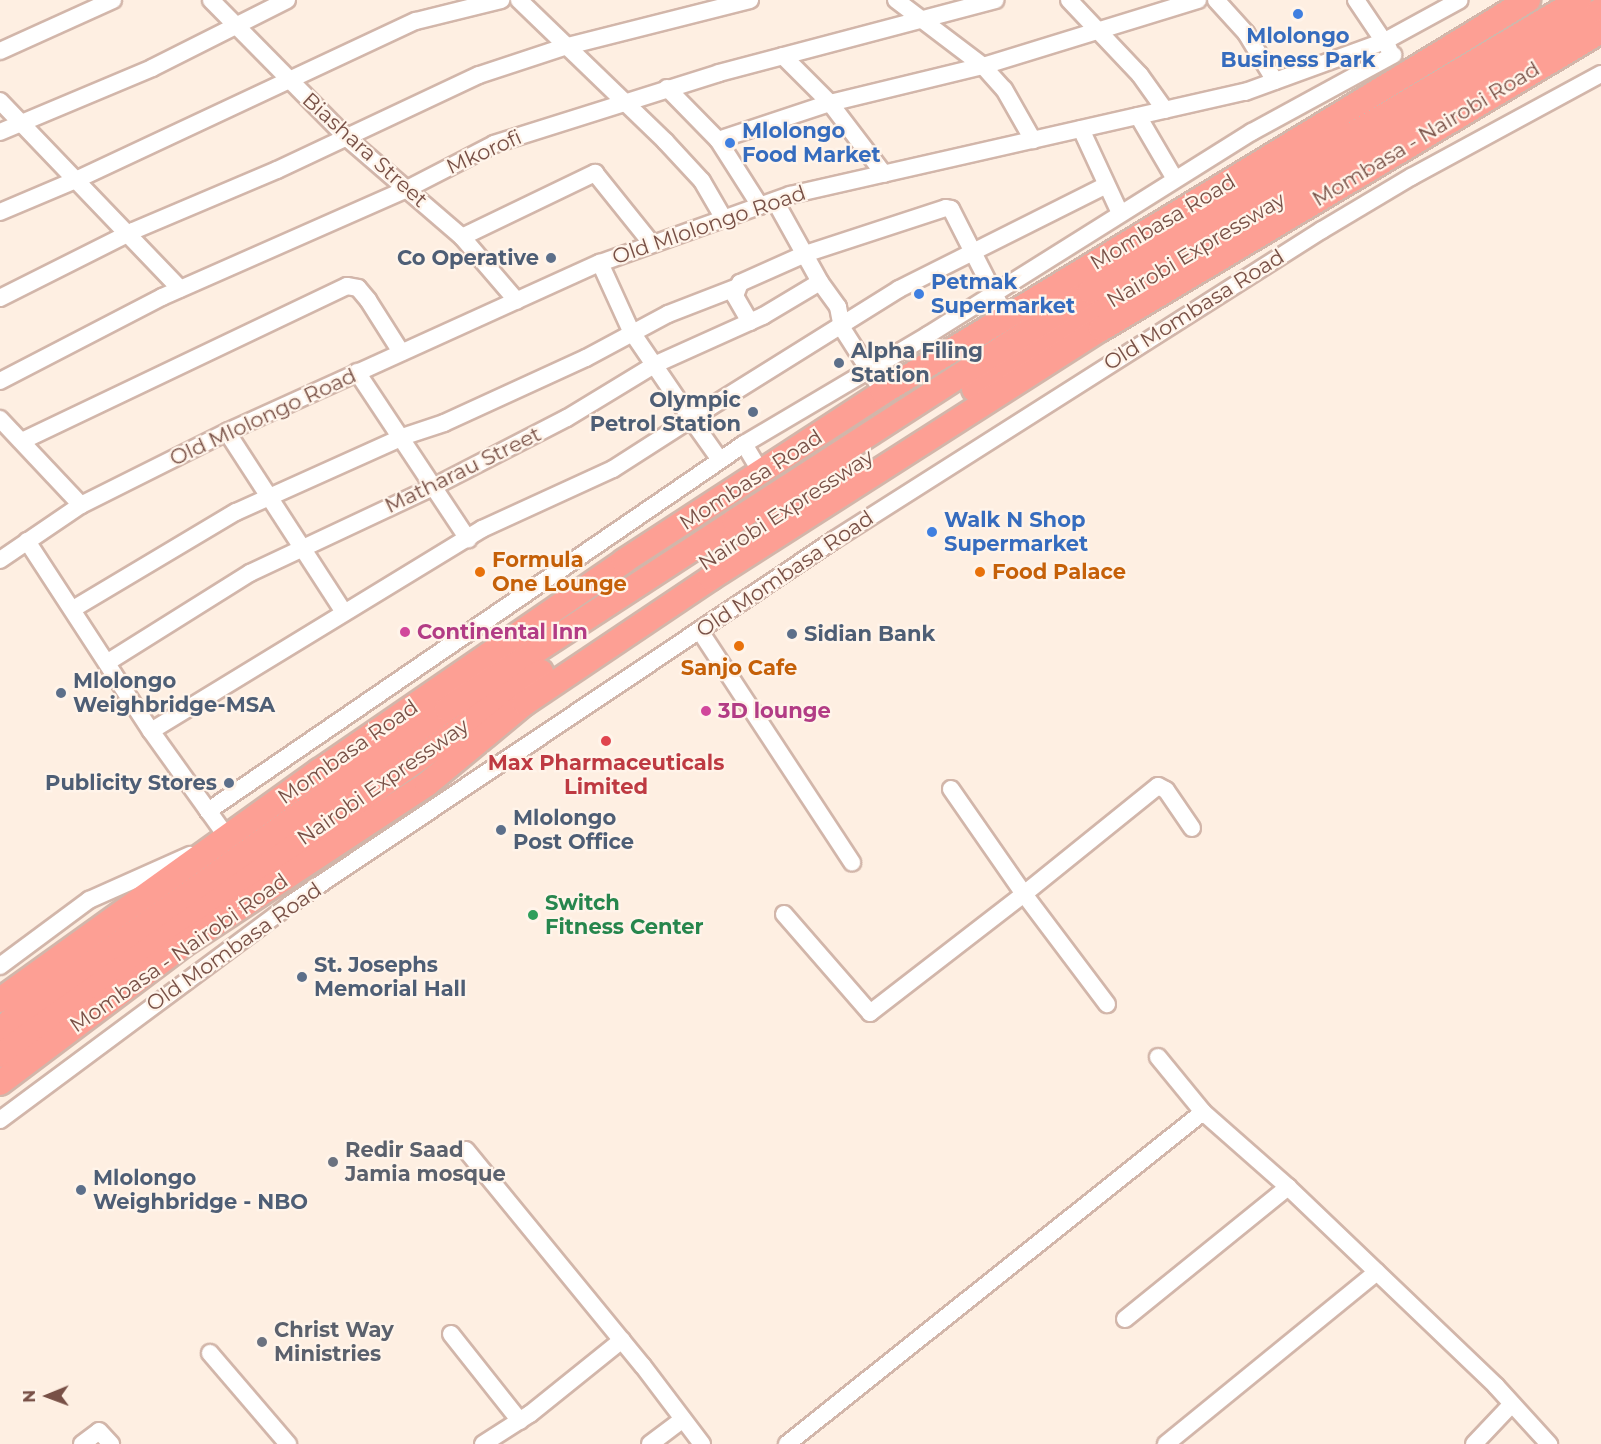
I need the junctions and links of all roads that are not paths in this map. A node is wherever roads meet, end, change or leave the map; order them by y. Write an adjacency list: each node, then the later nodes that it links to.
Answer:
1 (112, 0): 22 (street)
2 (211, 0): 18 (street, Biashara Street)
3 (287, 0): 18 (street)
4 (501, 0): 27 (street)
5 (519, 0): 21 (street)
6 (750, 0): 21 (street)
7 (896, 0): 17 (street)
8 (996, 0): 17 (street, Mkorofi)
9 (1069, 0): 19 (street)
10 (1198, 0): 19 (street)
11 (1216, 0): 28 (street)
12 (1356, 0): 24 (street)
13 (1460, 0): 24 (street, Old Mlolongo Road)
14 (1528, 0): 24 (highway, Mombasa Road)
15 (1579, 0): 102 (highway, Nairobi Expressway)
16 (1601, 10): 103 (highway, Nairobi Expressway)
17 (922, 20): 23 (street, Mkorofi); 25 (street)
18 (236, 26): 27 (street, Biashara Street); 35 (street)
19 (1098, 30): 25 (street); 33 (street)
20 (1601, 31): 105 (highway, Mombasa - Nairobi Road)
21 (564, 47): 31 (street); 38 (street)
22 (0, 51)
23 (783, 56): 29 (street, Mkorofi); 32 (street)
24 (1394, 57): 28 (street, Old Mlolongo Road); 43 (street); 62 (highway, Mombasa Road)
25 (983, 66): 32 (street); 40 (street)
26 (1601, 74): 89 (street, Old Mombasa Road)
27 (290, 80): 38 (street, Biashara Street); 42 (street)
28 (1275, 81): 33 (street, Old Mlolongo Road)
29 (667, 88): 31 (street, Mkorofi); 39 (street)
30 (0, 101): 35 (street)
31 (623, 101): 45 (street, Mkorofi); 49 (street)
32 (830, 103): 39 (street); 41 (street)
33 (1165, 110): 34 (street, Old Mlolongo Road)
34 (1138, 116): 36 (street, Old Mlolongo Road); 43 (street)
35 (20, 122): 37 (street); 42 (street)
36 (1081, 129): 40 (street, Old Mlolongo Road); 44 (street)
37 (0, 132)
38 (347, 138): 45 (street, Biashara Street); 50 (street)
39 (718, 140): 46 (street)
40 (1033, 140): 41 (street, Old Mlolongo Road)
41 (884, 174): 46 (street, Old Mlolongo Road)
42 (78, 179): 47 (street); 50 (street)
43 (1175, 179): 48 (street)
44 (1105, 186): 48 (street); 53 (street)
45 (407, 189): 51 (street, Biashara Street); 58 (street, Mkorofi)
46 (767, 203): 49 (street, Old Mlolongo Road); 54 (street)
47 (0, 212)
48 (1120, 213): 59 (street)
49 (724, 219): 52 (street, Old Mlolongo Road)
50 (129, 233): 58 (street); 60 (street)
51 (462, 237): 52 (street); 61 (street, Biashara Street)
52 (652, 244): 55 (street, Old Mlolongo Road)
53 (973, 252): 54 (street); 59 (street); 64 (street)
54 (805, 254): 56 (street); 57 (street)
55 (600, 263): 61 (street, Old Mlolongo Road); 65 (street)
56 (819, 282): 63 (street, Matharau Street); 64 (street)
57 (735, 288): 63 (street); 65 (street)
58 (180, 289): 70 (street, Mkorofi)
59 (991, 293): 62 (street); 68 (street)
60 (0, 298)
61 (517, 301): 66 (street, Old Mlolongo Road)
62 (1006, 317): 71 (highway, Mombasa Road)
63 (750, 322): 67 (street, Matharau Street)
64 (842, 328): 68 (street); 73 (street)
65 (631, 331): 67 (street); 75 (street)
66 (401, 352): 69 (street, Old Mlolongo Road); 76 (street)
67 (654, 365): 73 (street); 80 (street, Matharau Street)
68 (868, 369): 71 (street); 77 (street)
69 (357, 372): 74 (street, Old Mlolongo Road); 75 (street)
70 (0, 381)
71 (883, 392): 79 (highway, Mombasa Road)
72 (0, 419): 76 (street)
73 (691, 419): 78 (street); 83 (street)
74 (227, 432): 81 (street); 82 (street, Old Mlolongo Road)
75 (399, 439): 80 (street); 81 (street)
76 (22, 441): 82 (street)
77 (744, 444): 78 (street); 79 (street)
78 (720, 460): 93 (street)
79 (762, 474): 95 (highway, Mombasa Road)
80 (435, 486): 83 (street); 85 (street, Matharau Street)
81 (270, 498): 85 (street); 87 (street)
82 (81, 505): 84 (street, Old Mlolongo Road)
83 (468, 539): 88 (street)
84 (27, 541): 86 (street, Old Mlolongo Road); 87 (street)
85 (304, 548): 88 (street); 90 (street, Matharau Street)
86 (0, 560)
87 (73, 609): 90 (street)
88 (344, 612): 91 (street)
89 (700, 631): 96 (street); 107 (street, Old Mombasa Road)
90 (108, 662): 91 (street)
91 (151, 731): 93 (street)
92 (951, 789): 97 (street)
93 (208, 811): 95 (street)
94 (1192, 828): 97 (street)
95 (219, 842): 99 (street); 100 (highway, Mombasa Road)
96 (852, 862)
97 (1023, 894): 98 (street); 101 (street)
98 (784, 914)
99 (0, 966)
100 (0, 1000)
101 (1107, 1004)
102 (0, 1029)
103 (0, 1055)
104 (1158, 1057): 106 (street)
105 (0, 1083)
106 (1203, 1112): 109 (street); 124 (street)
107 (0, 1120)
108 (466, 1150): 113 (street)
109 (1288, 1187): 110 (street); 111 (street)
110 (1377, 1272): 115 (street); 125 (street)
111 (1125, 1319)
112 (452, 1334): 117 (street)
113 (622, 1340): 116 (street); 117 (street)
114 (210, 1353): 120 (street)
115 (1512, 1404): 126 (street); 127 (street)
116 (683, 1419): 122 (street); 123 (street)
117 (520, 1421): 121 (street)
118 (82, 1444): 119 (street)
119 (111, 1444)
120 (288, 1444)
121 (483, 1444)
122 (650, 1444)
123 (702, 1444)
124 (787, 1444)
125 (1166, 1444)
126 (1474, 1444)
127 (1549, 1444)

